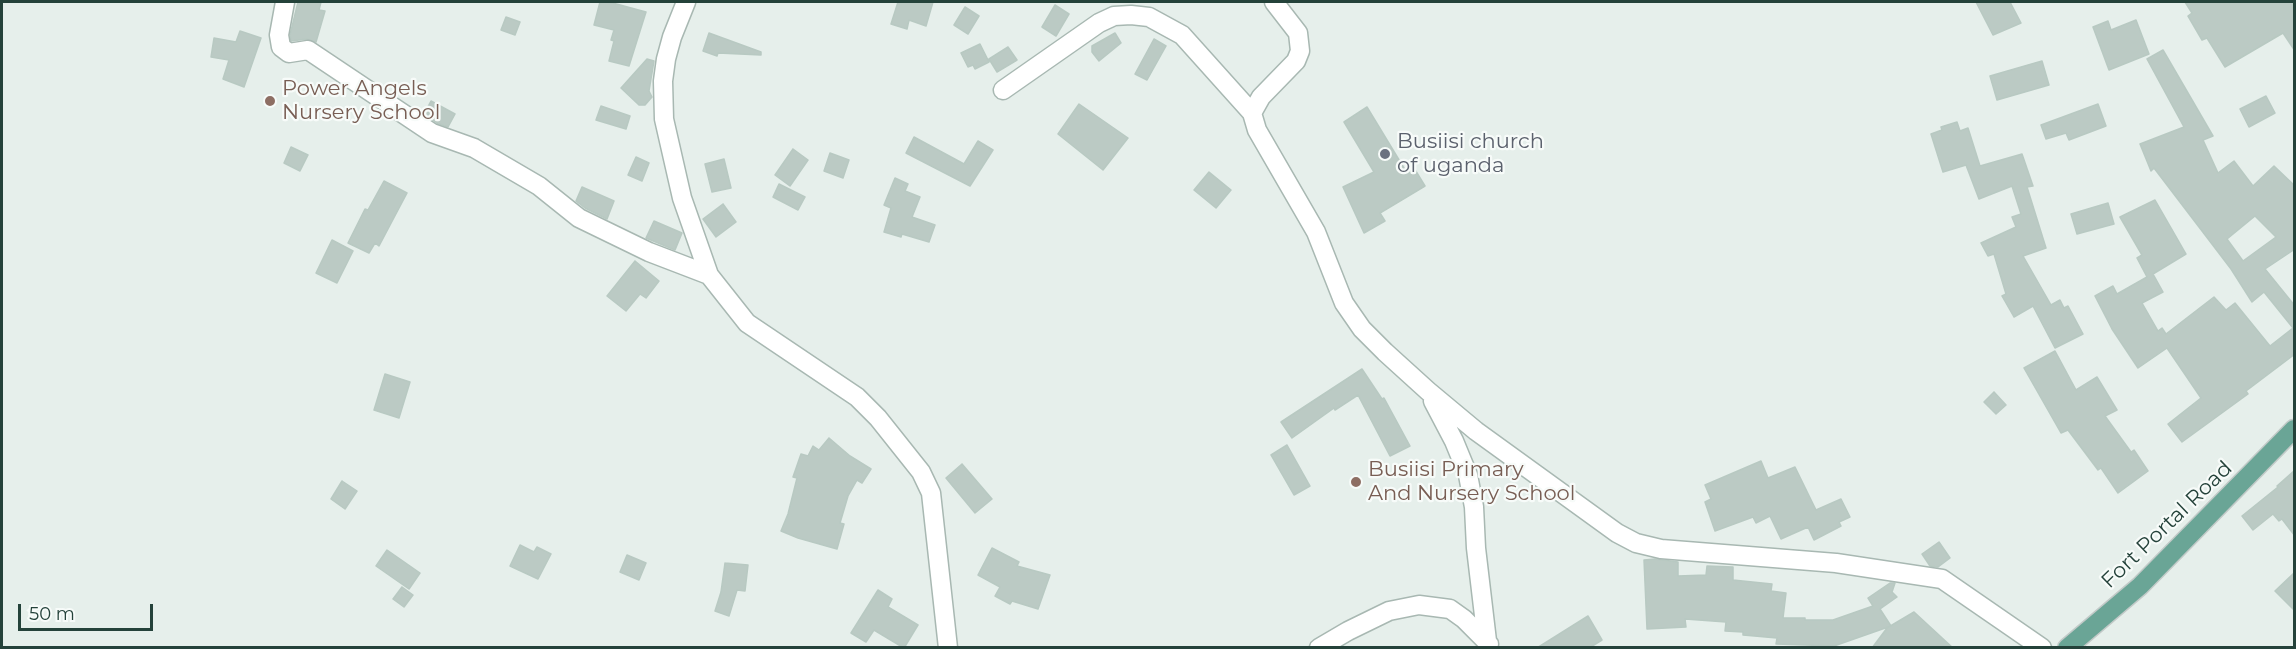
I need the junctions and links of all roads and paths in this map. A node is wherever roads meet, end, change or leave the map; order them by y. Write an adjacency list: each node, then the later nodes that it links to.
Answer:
1 (285, 2): 6 (street)
2 (686, 2): 6 (street)
3 (1274, 2): 5 (street)
4 (1003, 90): 5 (street)
5 (1252, 113): 7 (street)
6 (709, 275): 10 (street)
7 (1428, 392): 9 (street); 12 (street)
8 (2295, 429): 13 (main road, Fort Portal Road)
9 (1489, 644): 11 (street)
10 (948, 648)
11 (1319, 648)
12 (2042, 648)
13 (2067, 648)

